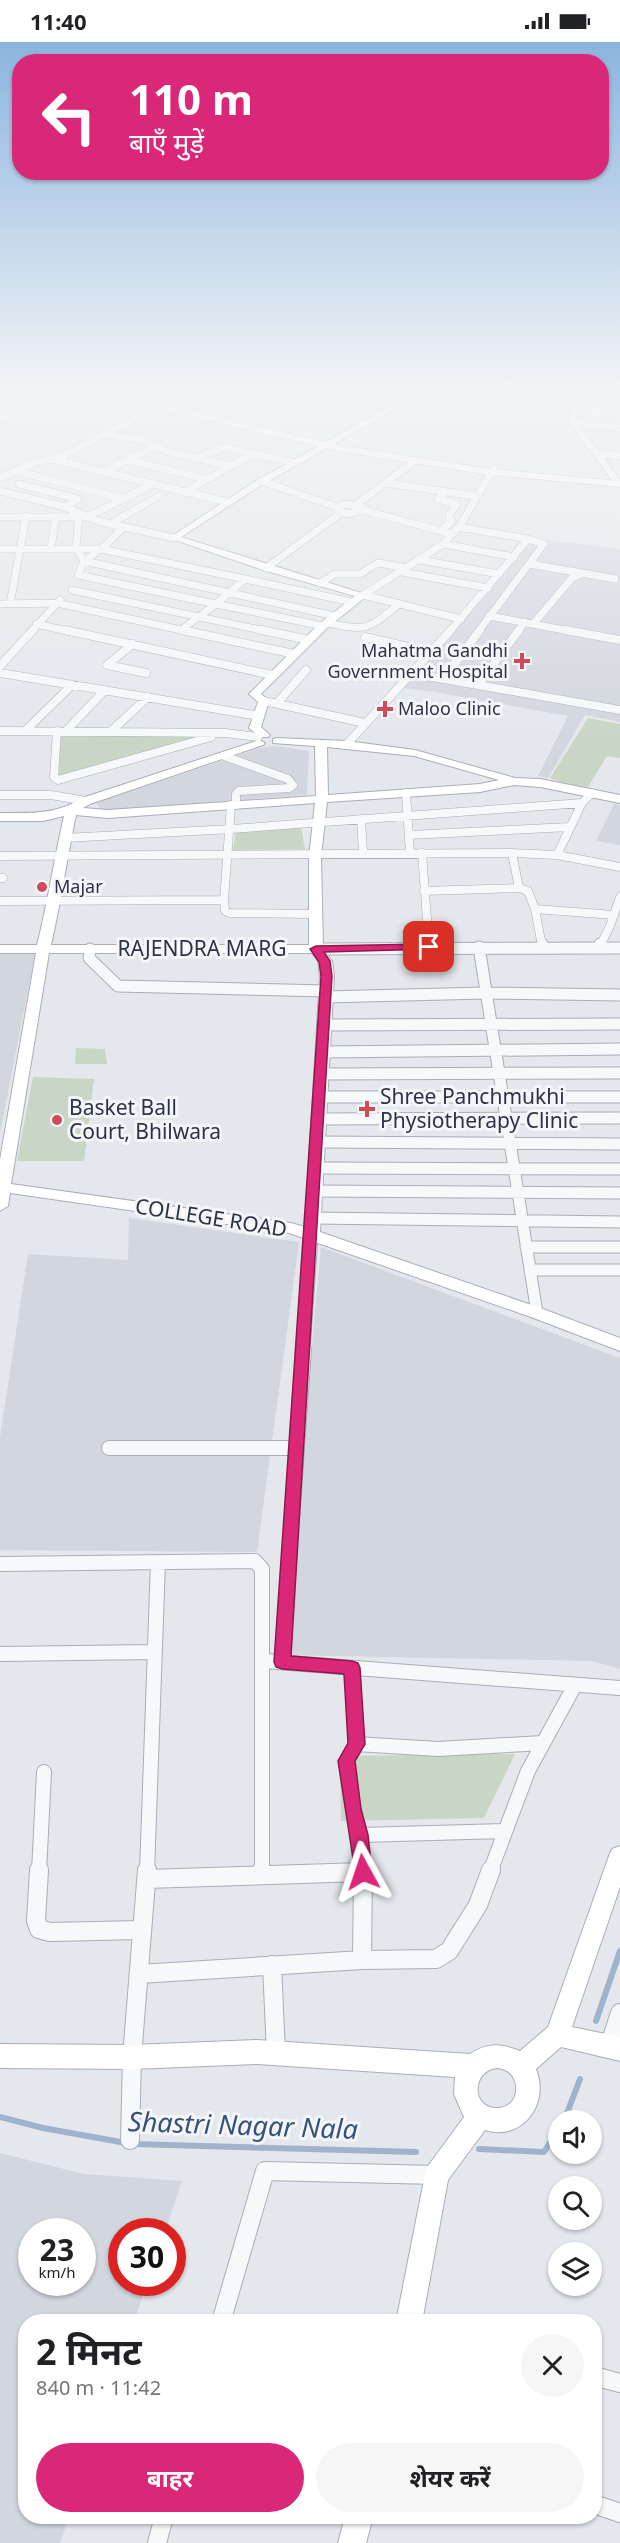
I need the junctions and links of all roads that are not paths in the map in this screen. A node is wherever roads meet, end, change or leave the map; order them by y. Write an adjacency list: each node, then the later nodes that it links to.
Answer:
1 (52, 504): 10 (street)
2 (70, 504): 10 (street)
3 (115, 504): 17 (street)
4 (146, 504): 18 (street)
5 (224, 504): 23 (street)
6 (322, 504): 11 (street)
7 (357, 504): 11 (street); 12 (street)
8 (456, 504): 21 (street)
9 (471, 504): 20 (street)
10 (65, 507): 17 (street)
11 (339, 510): 12 (street); 35 (street)
12 (363, 510): 21 (street)
13 (26, 516): 14 (street); 16 (street); 27 (street)
14 (56, 516): 15 (street); 28 (street)
15 (79, 516): 17 (street); 26 (street)
16 (0, 517)
17 (87, 517): 18 (street)
18 (110, 524): 19 (street)
19 (124, 527): 23 (street); 30 (street)
20 (459, 527): 22 (street); 24 (street)
21 (440, 531): 22 (street)
22 (452, 534): 25 (street)
23 (174, 538): 35 (street)
24 (528, 539): 31 (street); 34 (street)
25 (443, 544): 31 (street); 32 (street)
26 (76, 547): 28 (street); 30 (street); 33 (street)
27 (20, 548): 28 (street); 29 (street); 50 (street)
28 (51, 548)
29 (0, 549)
30 (101, 549): 33 (street); 40 (street)
31 (514, 557): 38 (street)
32 (420, 560): 36 (street); 38 (street)
33 (84, 561): 39 (street); 45 (street)
34 (529, 564): 37 (street); 53 (street)
35 (266, 568): 42 (street)
36 (404, 570): 42 (street); 43 (street); 46 (street)
37 (582, 573): 41 (street); 57 (street)
38 (499, 574): 43 (street)
39 (78, 575): 44 (street); 51 (street)
40 (245, 579): 45 (street); 47 (street)
41 (615, 579)
42 (320, 583): 46 (street)
43 (488, 588): 55 (street)
44 (72, 590): 48 (street); 54 (street)
45 (231, 592): 51 (street); 56 (street)
46 (363, 595): 47 (street); 52 (street)
47 (352, 602): 56 (street)
48 (57, 603): 50 (street); 58 (street); 59 (street)
49 (0, 604): 50 (street)
50 (9, 604)
51 (214, 604): 54 (street); 56 (street)
52 (399, 604): 55 (street); 56 (street)
53 (489, 616): 57 (street); 72 (street)
54 (198, 617): 59 (street); 61 (street)
55 (461, 619): 64 (street)
56 (328, 622): 61 (street)
57 (529, 623): 62 (street); 74 (street)
58 (36, 624): 63 (street); 66 (street)
59 (182, 630): 65 (street)
60 (365, 637): 64 (street)
61 (309, 640): 65 (street)
62 (620, 640)
63 (133, 644): 69 (street); 71 (street)
64 (430, 652): 70 (street)
65 (294, 654): 71 (street)
66 (0, 666)
67 (306, 670): 78 (street)
68 (0, 673): 73 (street)
69 (146, 673)
70 (410, 673): 72 (street); 81 (street)
71 (272, 675): 77 (street)
72 (443, 679): 74 (street)
73 (72, 685): 75 (street); 83 (street)
74 (478, 685): 79 (street)
75 (105, 690): 76 (street); 84 (street)
76 (148, 697): 80 (street); 85 (street)
77 (264, 701): 78 (street); 80 (street)
78 (278, 702): 81 (street)
79 (620, 710)
80 (260, 716): 87 (street)
81 (365, 723): 89 (street)
82 (0, 731): 83 (street)
83 (25, 731): 84 (street)
84 (62, 731): 85 (street); 86 (street)
85 (110, 732): 86 (street)
86 (225, 733): 87 (street)
87 (261, 738): 88 (street); 90 (street)
88 (321, 744): 89 (street); 95 (street)
89 (347, 744): 91 (street)
90 (224, 756): 97 (street); 99 (street)
91 (514, 781): 92 (street); 93 (street)
92 (406, 793): 95 (street); 101 (street)
93 (592, 793): 96 (street); 98 (street)
94 (0, 795): 97 (street)
95 (322, 798): 99 (street); 104 (street)
96 (620, 799)
97 (86, 801): 100 (street)
98 (582, 803): 101 (street); 105 (street)
99 (233, 805): 100 (street); 106 (street)
100 (71, 811): 102 (street); 108 (street)
101 (408, 816): 103 (street); 107 (street)
102 (0, 817)
103 (361, 819): 104 (street); 109 (street)
104 (320, 822): 106 (street); 113 (street)
105 (570, 827): 107 (street); 115 (street)
106 (231, 829): 108 (street); 114 (street)
107 (409, 835): 110 (street)
108 (65, 838): 117 (street)
109 (363, 852): 110 (street); 113 (street)
110 (410, 853): 111 (street)
111 (422, 853): 112 (street); 120 (street)
112 (512, 853): 115 (street); 119 (street)
113 (316, 854): 114 (street); 126 (street)
114 (228, 855): 117 (street); 122 (street)
115 (557, 855): 118 (street)
116 (0, 856): 117 (street)
117 (61, 856): 124 (street)
118 (620, 867)
119 (519, 888): 120 (street); 125 (street)
120 (424, 891): 128 (street)
121 (620, 897): 127 (street)
122 (224, 900): 124 (street); 126 (street)
123 (0, 901): 124 (street)
124 (55, 901): 136 (street)
125 (535, 909): 127 (street); 130 (street)
126 (315, 914): 135 (street)
127 (615, 921): 131 (street)
128 (429, 947): 129 (street, RAJENDRA MARG); 135 (street, RAJENDRA MARG)
129 (479, 947): 130 (street, RAJENDRA MARG); 137 (street)
130 (542, 947): 131 (street, RAJENDRA MARG)
131 (599, 947): 132 (street, RAJENDRA MARG)
132 (620, 948)
133 (0, 949): 136 (street, RAJENDRA MARG)
134 (90, 949): 135 (street, RAJENDRA MARG); 136 (street, RAJENDRA MARG); 138 (street)
135 (316, 949): 138 (street)
136 (43, 950): 161 (street)
137 (485, 993): 138 (street); 139 (street); 140 (street)
138 (325, 994): 142 (street)
139 (620, 995)
140 (490, 1024): 141 (street); 142 (street); 144 (street)
141 (620, 1024)
142 (323, 1025): 145 (street)
143 (620, 1049): 144 (street)
144 (494, 1050): 145 (street); 148 (street)
145 (322, 1052): 147 (street)
146 (620, 1073): 148 (street)
147 (321, 1074): 148 (street); 149 (street)
148 (498, 1074): 150 (street)
149 (319, 1096): 150 (street); 153 (street)
150 (502, 1096): 151 (street); 154 (street)
151 (620, 1097)
152 (620, 1118): 154 (street)
153 (318, 1119): 154 (street); 155 (street)
154 (505, 1119): 156 (street)
155 (317, 1142): 156 (street); 158 (street)
156 (509, 1142): 157 (street); 159 (street)
157 (620, 1144)
158 (315, 1168): 159 (street); 162 (street)
159 (513, 1169): 160 (street); 163 (street)
160 (620, 1169)
161 (2, 1187): 165 (street); 169 (street, COLLEGE ROAD)
162 (314, 1191): 163 (street); 166 (street)
163 (517, 1193): 164 (street); 167 (street)
164 (620, 1193)
165 (0, 1206)
166 (313, 1218): 167 (street); 169 (street)
167 (522, 1221): 168 (street); 170 (street)
168 (620, 1222)
169 (312, 1236): 174 (street, COLLEGE ROAD); 177 (street)
170 (526, 1247): 171 (street); 172 (street)
171 (620, 1247)
172 (530, 1270): 173 (street); 174 (street)
173 (620, 1270)
174 (537, 1313): 175 (street, COLLEGE ROAD)
175 (620, 1345)
176 (109, 1448): 177 (street)
177 (297, 1448): 183 (street)
178 (158, 1562): 179 (street); 180 (street); 182 (street)
179 (0, 1564)
180 (155, 1652): 181 (street); 195 (street)
181 (0, 1654)
182 (264, 1661): 183 (street); 194 (street)
183 (282, 1662): 184 (street)
184 (352, 1668): 185 (street); 188 (street)
185 (574, 1685): 186 (street); 187 (street)
186 (620, 1689)
187 (543, 1743): 188 (street); 190 (street)
188 (356, 1744): 191 (street)
189 (44, 1772): 196 (street)
190 (505, 1831): 191 (street); 197 (street)
191 (360, 1835): 193 (street)
192 (620, 1856): 201 (street)
193 (363, 1872): 194 (street); 197 (street)
194 (262, 1875): 195 (street)
195 (147, 1879): 196 (street)
196 (142, 1930): 199 (street)
197 (362, 1960): 198 (street)
198 (272, 1965): 199 (street); 203 (street)
199 (139, 1974): 205 (street)
200 (620, 2013): 202 (street)
201 (556, 2035): 202 (street); 207 (street)
202 (615, 2048)
203 (276, 2053): 205 (street); 206 (street)
204 (0, 2056): 205 (street)
205 (132, 2057): 209 (street)
206 (472, 2066): 207 (street); 208 (street)
207 (520, 2067): 208 (street)
208 (481, 2115): 210 (street)
209 (130, 2140)
210 (437, 2175): 211 (street); 212 (street)
211 (223, 2314)
212 (411, 2314)
213 (602, 2377): 214 (street)
214 (620, 2379)
215 (602, 2507): 216 (street)
216 (620, 2513)
217 (162, 2524): 219 (street)
218 (356, 2524): 220 (street)
219 (157, 2543)
220 (352, 2543)

